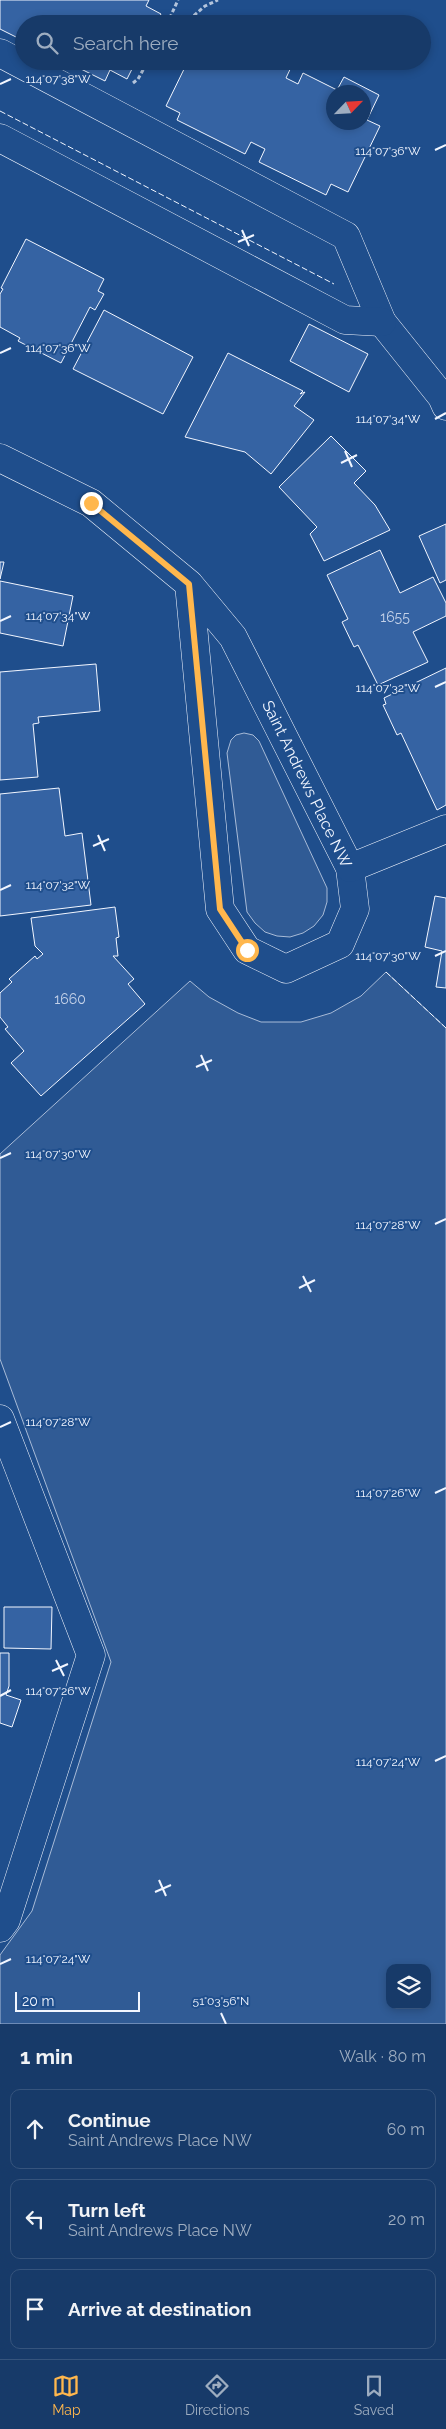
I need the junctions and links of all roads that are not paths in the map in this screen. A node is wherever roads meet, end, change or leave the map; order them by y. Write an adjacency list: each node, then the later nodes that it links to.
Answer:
1 (0, 53): 2 (street)
2 (15, 61)
3 (32, 70): 5 (street)
4 (0, 138): 5 (street)
5 (382, 322): 6 (street)
6 (446, 406)
7 (0, 458): 8 (street, Saint Andrews Place NW)
8 (189, 584): 10 (street, Saint Andrews Place NW); 10 (street, Saint Andrews Place NW)
9 (446, 829): 10 (street)
10 (350, 868)
11 (0, 1419): 12 (street)
12 (0, 1928)

